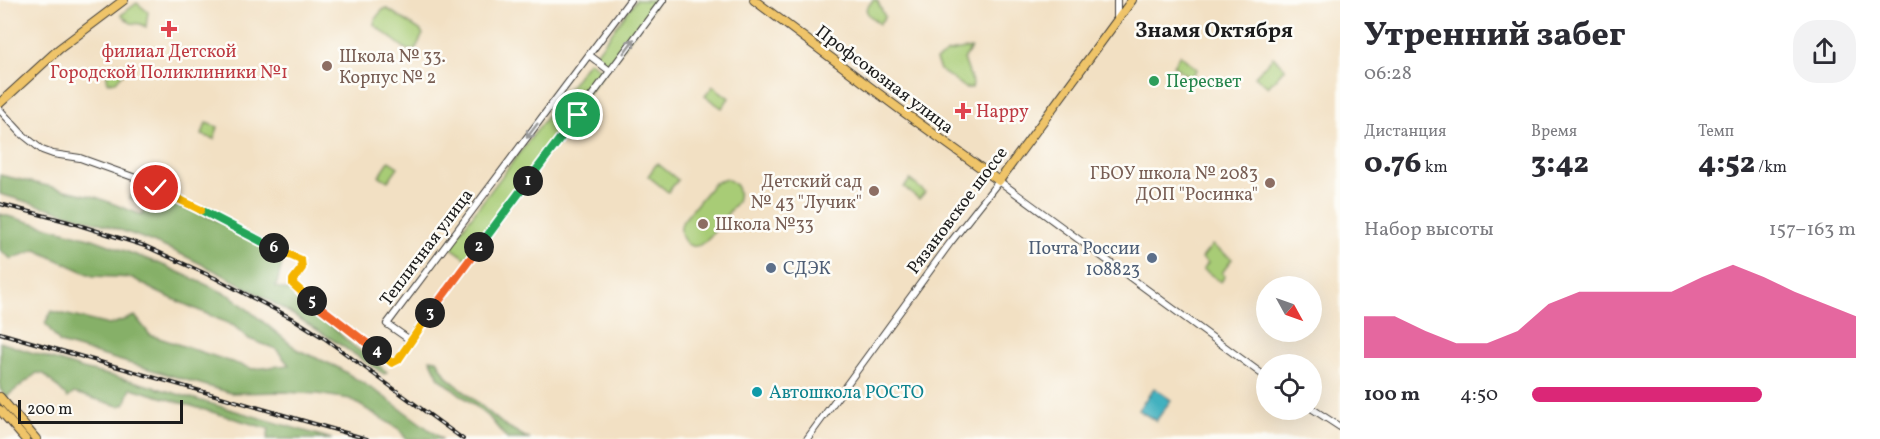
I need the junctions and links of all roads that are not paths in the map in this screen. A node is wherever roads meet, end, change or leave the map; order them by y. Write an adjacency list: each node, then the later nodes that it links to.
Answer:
1 (124, 0): 10 (main road)
2 (630, 0): 8 (street, Тепличная улица)
3 (663, 0): 9 (street, one-way to 3)
4 (754, 0): 12 (main road, Профсоюзная улица)
5 (1117, 0): 7 (street)
6 (1132, 0): 7 (main road, Рязановское шоссе)
7 (1117, 20): 12 (main road, Рязановское шоссе)
8 (589, 55): 9 (street); 13 (street, Тепличная улица, one-way to 13)
9 (610, 71): 13 (street)
10 (0, 103)
11 (0, 110): 13 (street)
12 (999, 181): 14 (street); 21 (street, Рязановское шоссе)
13 (410, 340)
14 (1256, 369)
15 (0, 397): 20 (main road)
16 (0, 410): 19 (main road)
17 (1322, 415): 18 (street)
18 (1340, 427)
19 (25, 439)
20 (36, 439)
21 (807, 439)

